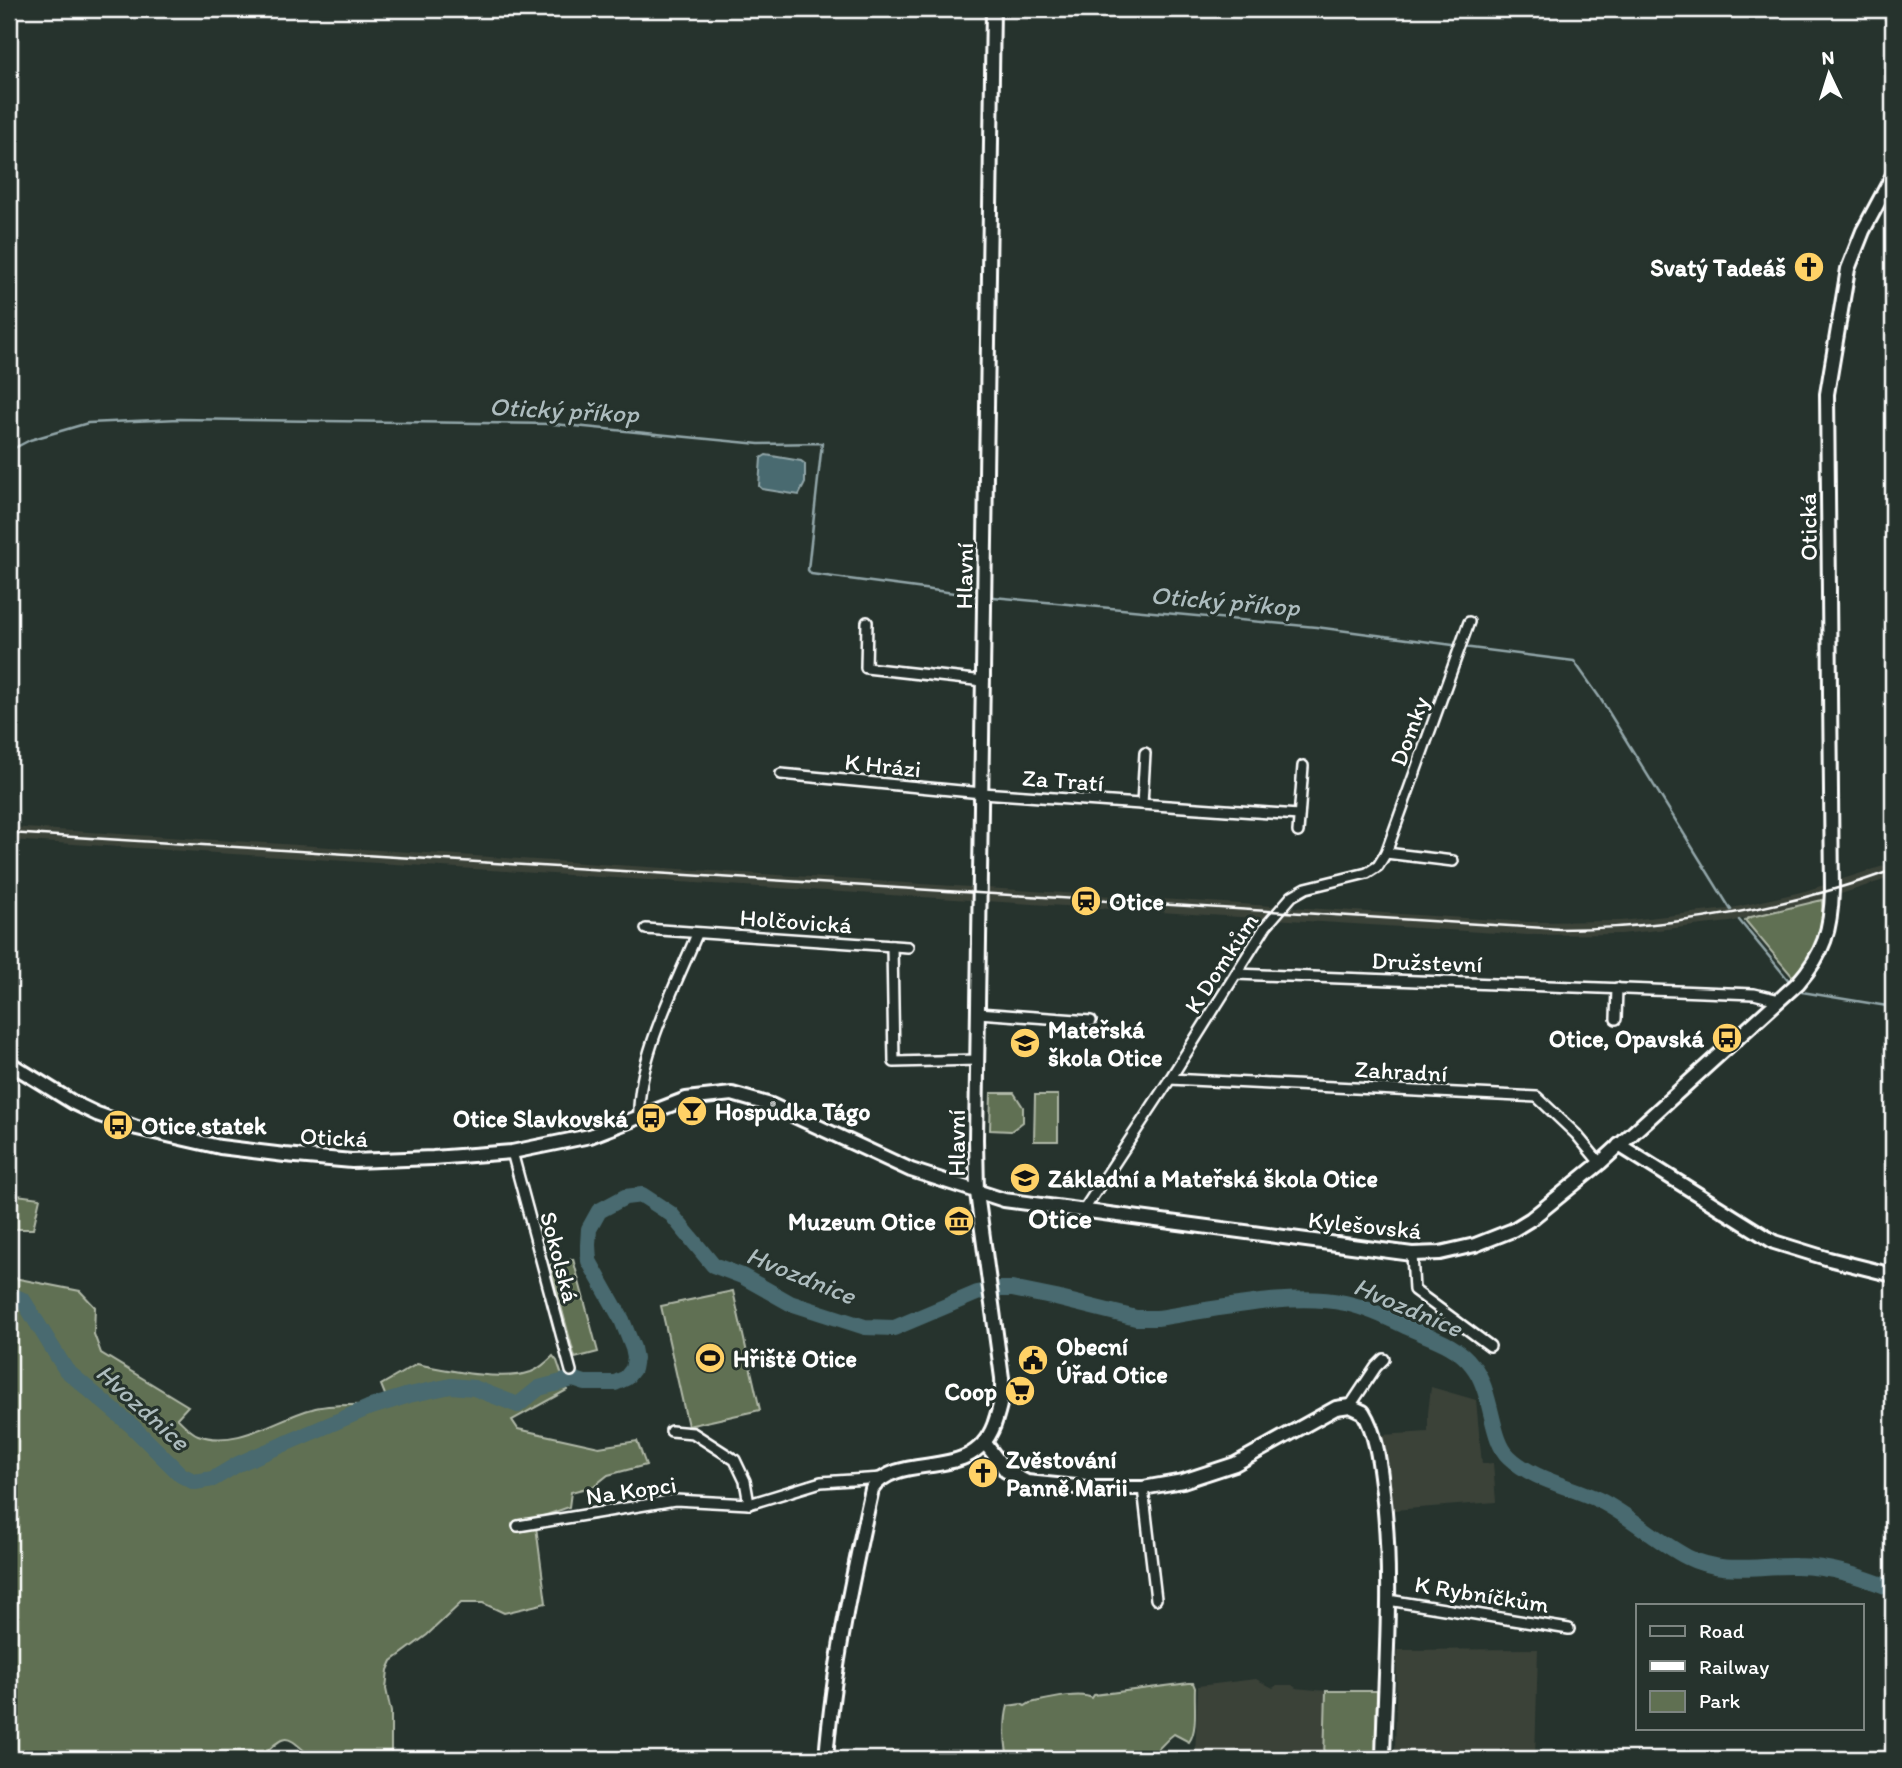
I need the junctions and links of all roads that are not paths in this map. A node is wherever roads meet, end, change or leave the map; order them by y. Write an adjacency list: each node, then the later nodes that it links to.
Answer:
1 (993, 9): 5 (main road, Hlavní)
2 (1893, 175): 22 (main road, Otická)
3 (867, 622): 5 (street)
4 (1469, 622): 13 (street, Domky)
5 (984, 681): 9 (main road, Hlavní)
6 (1145, 753): 10 (street)
7 (1303, 766): 11 (street)
8 (781, 774): 9 (street, K Hrázi)
9 (982, 793): 10 (street, Za Tratí); 23 (main road, Hlavní)
10 (1142, 804): 11 (street, Za Tratí)
11 (1299, 815): 12 (street)
12 (1298, 832)
13 (1385, 853): 14 (street); 15 (street, Domky)
14 (1453, 861)
15 (1277, 913): 20 (street, K Domkům)
16 (646, 929): 17 (street, Holčovická)
17 (697, 934): 18 (street, Holčovická); 29 (street)
18 (892, 946): 19 (street, Holčovická); 26 (street)
19 (908, 947)
20 (1236, 974): 21 (street, Družstevní); 28 (street, K Domkům)
21 (1617, 988): 22 (street, Družstevní); 24 (street)
22 (1779, 1000): 30 (main road, Kylešovská)
23 (978, 1013): 25 (street); 26 (main road, Hlavní)
24 (1616, 1019)
25 (1091, 1021)
26 (978, 1060): 33 (main road, Hlavní)
27 (9, 1063): 31 (main road, Otická)
28 (1170, 1079): 32 (street, Zahradní); 34 (street, K Domkům)
29 (639, 1117): 31 (main road, Otická); 33 (main road, Kylešovská)
30 (1619, 1145): 32 (main road, Kylešovská); 36 (main road)
31 (512, 1152): 39 (street, Sokolská)
32 (1600, 1163): 35 (main road, Kylešovská)
33 (977, 1193): 34 (main road, Kylešovská); 42 (main road, Hlavní)
34 (1083, 1210): 35 (main road, Kylešovská)
35 (1412, 1254): 37 (street)
36 (1893, 1275)
37 (1490, 1346)
38 (1384, 1359): 40 (street)
39 (570, 1371)
40 (1350, 1406): 44 (main road); 48 (main road, K Rybníčkům)
41 (671, 1431): 45 (street)
42 (985, 1443): 43 (main road); 44 (main road)
43 (882, 1478): 45 (street, Na Kopci); 50 (main road)
44 (1143, 1488): 47 (street)
45 (750, 1504): 46 (street, Na Kopci)
46 (518, 1525)
47 (1156, 1600)
48 (1388, 1601): 49 (street, K Rybníčkům); 51 (main road, K Rybníčkům)
49 (1569, 1629)
50 (826, 1759)
51 (1383, 1759)

